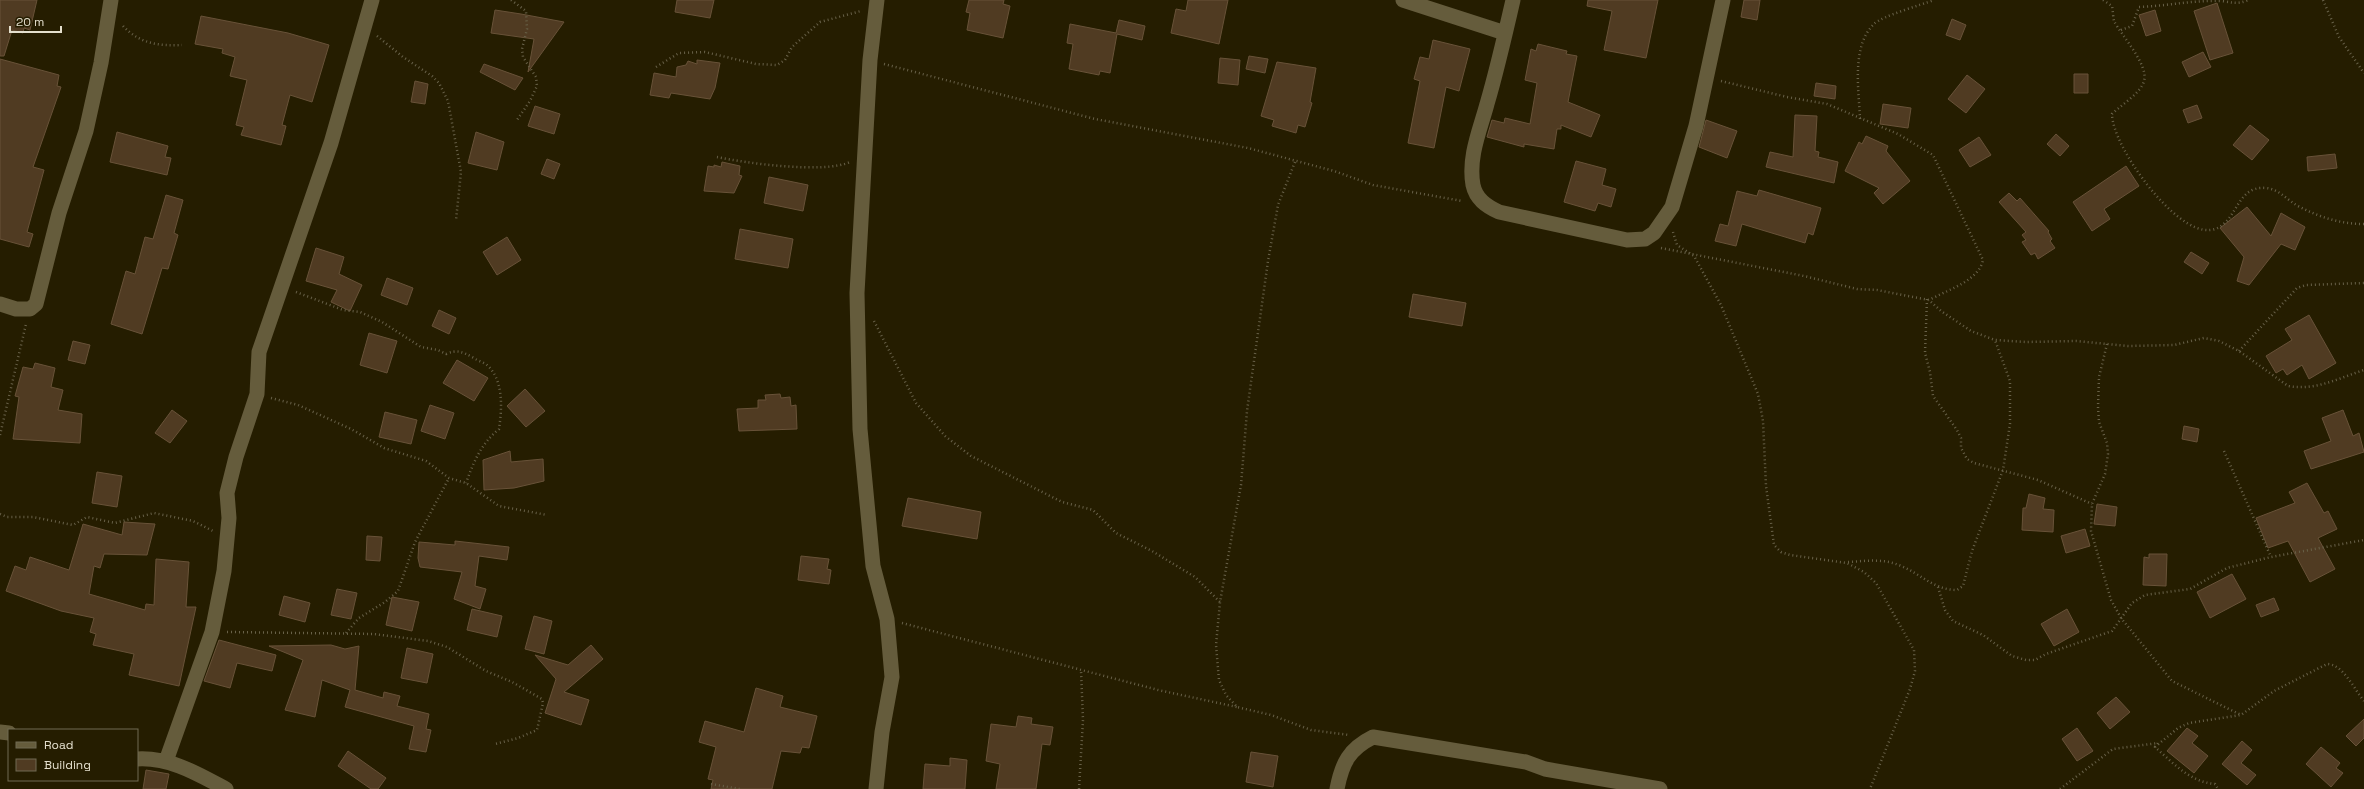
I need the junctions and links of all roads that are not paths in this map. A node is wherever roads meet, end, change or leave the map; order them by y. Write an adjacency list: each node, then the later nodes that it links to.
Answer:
1 (372, 0): 10 (street)
2 (1403, 0): 7 (street)
3 (1513, 0): 7 (street)
4 (1723, 0): 7 (street)
5 (877, 4): 12 (street)
6 (110, 6): 8 (street)
7 (1505, 33)
8 (0, 304)
9 (138, 759): 10 (street)
10 (166, 761): 11 (street)
11 (226, 789)
12 (876, 789)
13 (1337, 789): 14 (street)
14 (1660, 789)

